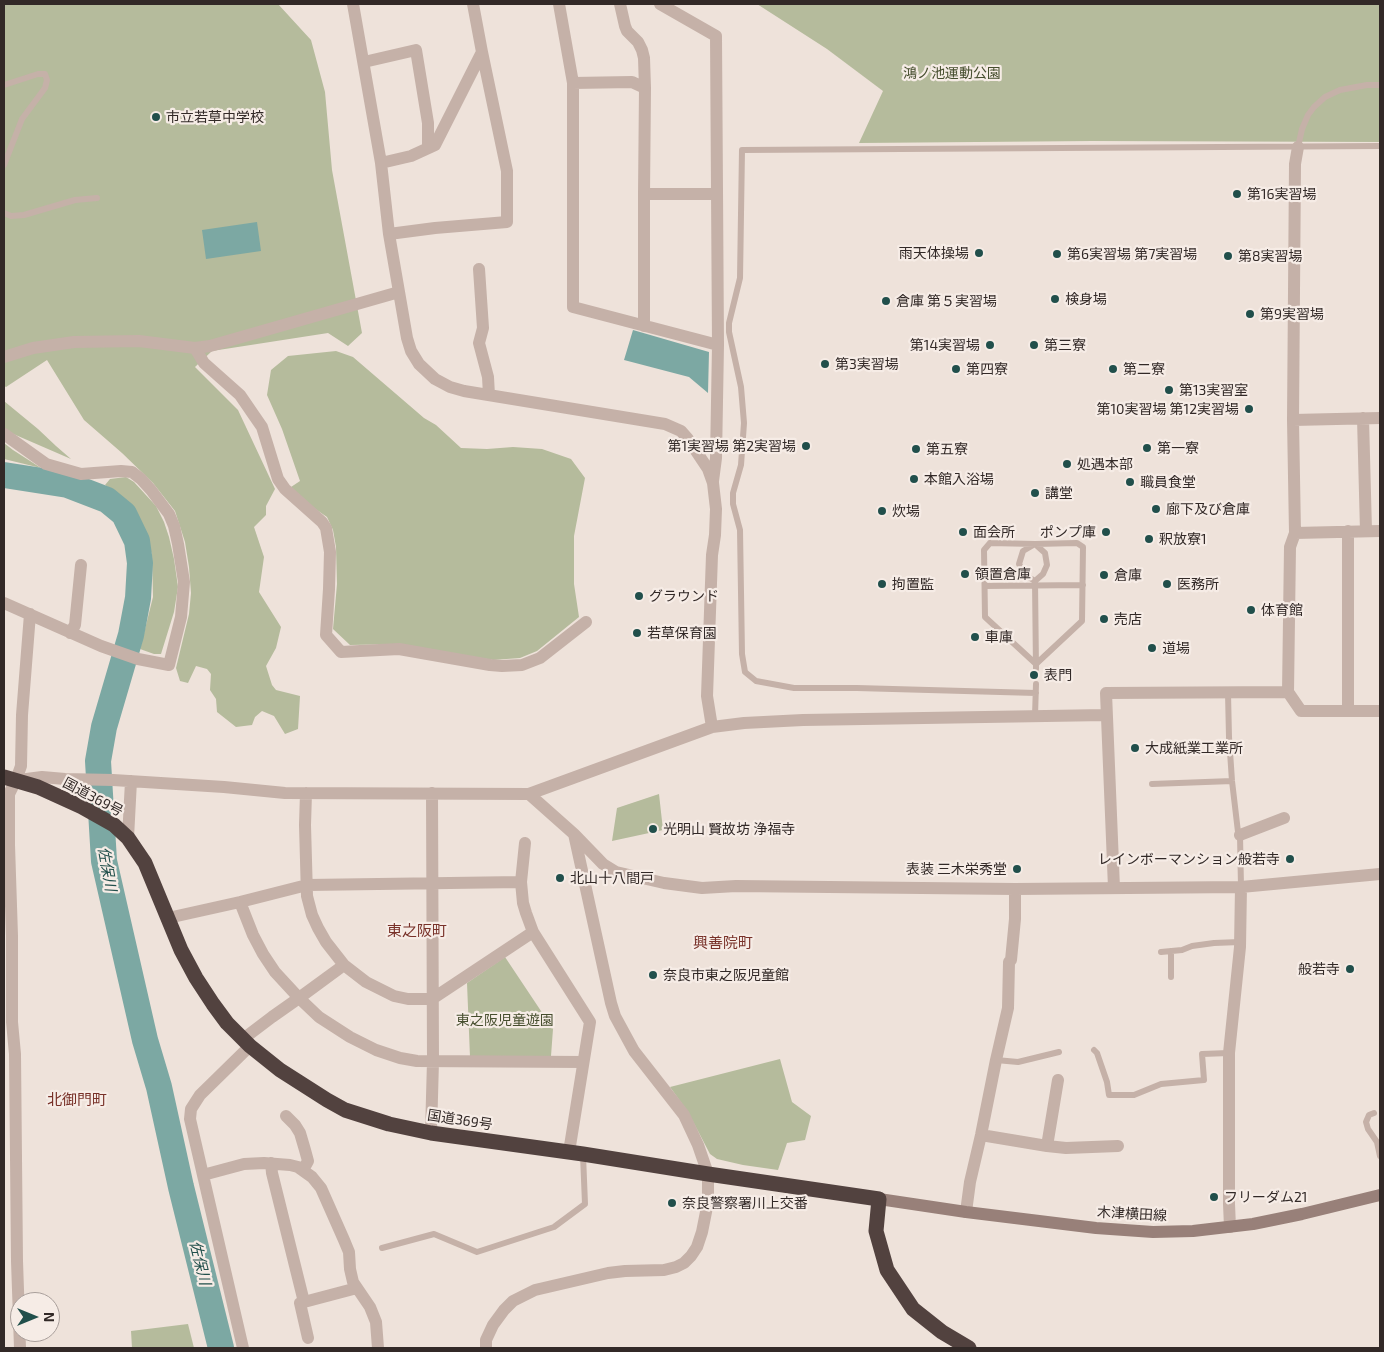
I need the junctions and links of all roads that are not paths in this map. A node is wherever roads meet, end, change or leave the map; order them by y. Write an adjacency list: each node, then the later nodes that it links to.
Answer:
1 (353, 4): 7 (street)
2 (473, 4): 6 (street)
3 (559, 4): 8 (street)
4 (620, 4): 11 (street)
5 (660, 4): 18 (street)
6 (482, 52): 14 (street); 21 (street)
7 (364, 62): 14 (street); 15 (street)
8 (573, 83): 11 (street); 24 (street)
9 (4, 85): 16 (lane)
10 (1380, 85): 13 (lane)
11 (645, 88): 17 (street)
12 (1380, 146): 13 (lane)
13 (1298, 147): 31 (street); 50 (lane)
14 (428, 148): 15 (street)
15 (381, 163): 21 (street)
16 (4, 165)
17 (644, 194): 18 (street); 24 (street)
18 (717, 194): 25 (street)
19 (97, 198): 20 (lane)
20 (4, 212)
21 (389, 234): 23 (street)
22 (479, 269): 28 (street)
23 (399, 292): 26 (street); 28 (street)
24 (644, 326): 25 (street)
25 (718, 345): 33 (street)
26 (195, 348): 27 (street); 45 (street)
27 (4, 357)
28 (489, 394): 33 (street)
29 (1363, 418): 30 (street); 31 (street); 35 (street)
30 (1380, 418)
31 (1293, 420): 37 (street)
32 (4, 434): 46 (street)
33 (713, 483): 56 (street)
34 (1348, 531): 35 (street); 37 (street); 52 (street)
35 (1366, 531): 36 (street)
36 (1380, 531)
37 (1295, 533): 49 (street)
38 (1035, 544): 40 (lane); 40 (lane); 41 (lane); 42 (lane)
39 (82, 565): 46 (street)
40 (1035, 583): 41 (lane); 42 (lane); 47 (lane)
41 (1082, 584): 47 (lane)
42 (985, 586): 47 (lane)
43 (4, 603): 44 (street)
44 (30, 614): 46 (street); 57 (street)
45 (586, 622)
46 (70, 633)
47 (1036, 667)
48 (1036, 684): 50 (lane)
49 (1288, 692): 51 (street); 52 (street)
50 (1036, 693): 55 (lane)
51 (1228, 693): 54 (street); 59 (lane)
52 (1348, 711): 53 (street)
53 (1380, 711)
54 (1106, 716): 55 (street); 74 (street)
55 (1035, 717): 56 (street)
56 (712, 727): 63 (street)
57 (10, 778): 58 (street); 67 (highway, 国道369号); 114 (street)
58 (130, 781): 61 (street); 67 (street)
59 (1232, 781): 60 (lane); 66 (lane)
60 (1152, 784)
61 (306, 793): 62 (street); 72 (street)
62 (432, 793): 63 (street); 71 (street)
63 (529, 794): 65 (street)
64 (1284, 818): 66 (street)
65 (574, 834): 75 (street); 104 (street)
66 (1240, 835): 73 (lane)
67 (128, 838): 77 (highway, 国道369号)
68 (524, 844): 70 (street)
69 (1380, 874): 73 (street)
70 (520, 882): 71 (street); 78 (street)
71 (432, 883): 72 (street); 85 (street)
72 (307, 884): 76 (street); 82 (street)
73 (1241, 887): 74 (street); 79 (street)
74 (1114, 888): 75 (street)
75 (1015, 889): 90 (street)
76 (240, 902): 77 (street); 84 (street)
77 (168, 918): 86 (highway, 国道369号)
78 (533, 932): 85 (street); 92 (street)
79 (1240, 942): 80 (lane); 89 (street)
80 (1171, 951): 81 (lane); 83 (lane)
81 (1161, 952)
82 (344, 965): 84 (street); 85 (street)
83 (1171, 977)
84 (299, 998): 86 (street); 91 (street)
85 (432, 999): 91 (street)
86 (247, 1043): 96 (highway, 国道369号); 105 (street)
87 (1094, 1050): 89 (lane)
88 (1059, 1052): 90 (lane)
89 (1228, 1053): 109 (street)
90 (996, 1060): 97 (street)
91 (433, 1062): 92 (street); 96 (street)
92 (583, 1062): 100 (street)
93 (1058, 1080): 98 (street)
94 (1374, 1113): 101 (lane)
95 (286, 1116): 103 (street)
96 (432, 1133): 100 (highway, 国道369号)
97 (981, 1135): 98 (street); 108 (street)
98 (1047, 1146): 99 (street)
99 (1118, 1146)
100 (576, 1153): 104 (highway, 国道369号); 110 (lane)
101 (1380, 1156)
102 (271, 1163): 103 (street); 105 (street); 112 (street)
103 (303, 1170): 111 (street)
104 (708, 1174): 107 (highway, 国道369号); 117 (street)
105 (203, 1175): 115 (street)
106 (1380, 1195): 109 (main road, 木津横田線)
107 (879, 1199): 108 (main road, 木津横田線); 118 (highway)
108 (966, 1212): 109 (main road, 木津横田線)
109 (1230, 1227)
110 (382, 1248)
111 (357, 1288): 112 (street); 116 (street)
112 (304, 1302): 113 (street)
113 (308, 1338)
114 (20, 1348)
115 (243, 1348)
116 (378, 1348)
117 (486, 1348)
118 (968, 1348)

